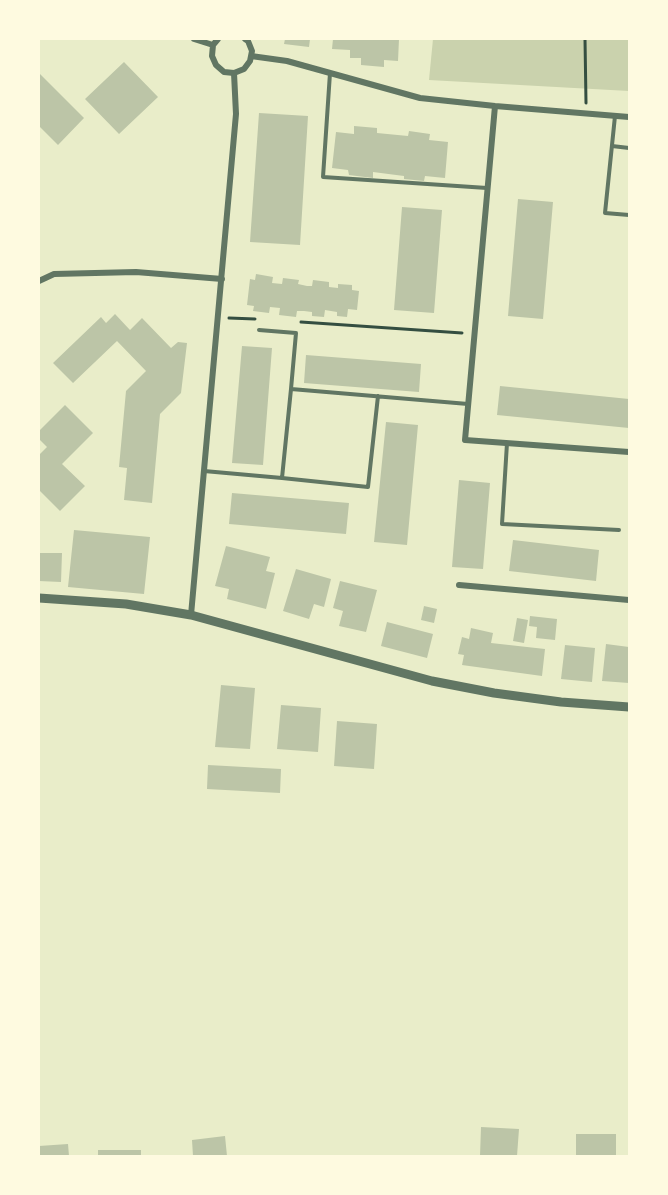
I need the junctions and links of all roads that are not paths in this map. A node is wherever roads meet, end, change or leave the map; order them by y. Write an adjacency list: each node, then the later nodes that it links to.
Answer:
1 (194, 39): 4 (street)
2 (218, 39): 4 (street)
3 (245, 39): 5 (street)
4 (213, 45): 6 (street)
5 (251, 56): 6 (street); 7 (street)
6 (234, 73): 15 (street)
7 (330, 73): 8 (street); 13 (lane)
8 (495, 106): 9 (street); 13 (street)
9 (615, 116): 10 (street); 11 (lane)
10 (629, 117)
11 (612, 146): 12 (lane); 14 (lane)
12 (629, 148)
13 (488, 188): 20 (street)
14 (629, 215)
15 (222, 279): 16 (street); 23 (street)
16 (39, 281)
17 (259, 330): 18 (lane)
18 (291, 388): 19 (lane); 24 (lane)
19 (378, 396): 20 (lane); 24 (lane)
20 (469, 404): 21 (street)
21 (507, 443): 22 (street); 25 (lane)
22 (629, 453)
23 (204, 471): 24 (lane); 29 (street)
24 (282, 478)
25 (619, 530)
26 (459, 585): 28 (street)
27 (39, 598): 29 (street)
28 (629, 600)
29 (191, 615): 30 (street)
30 (629, 707)

